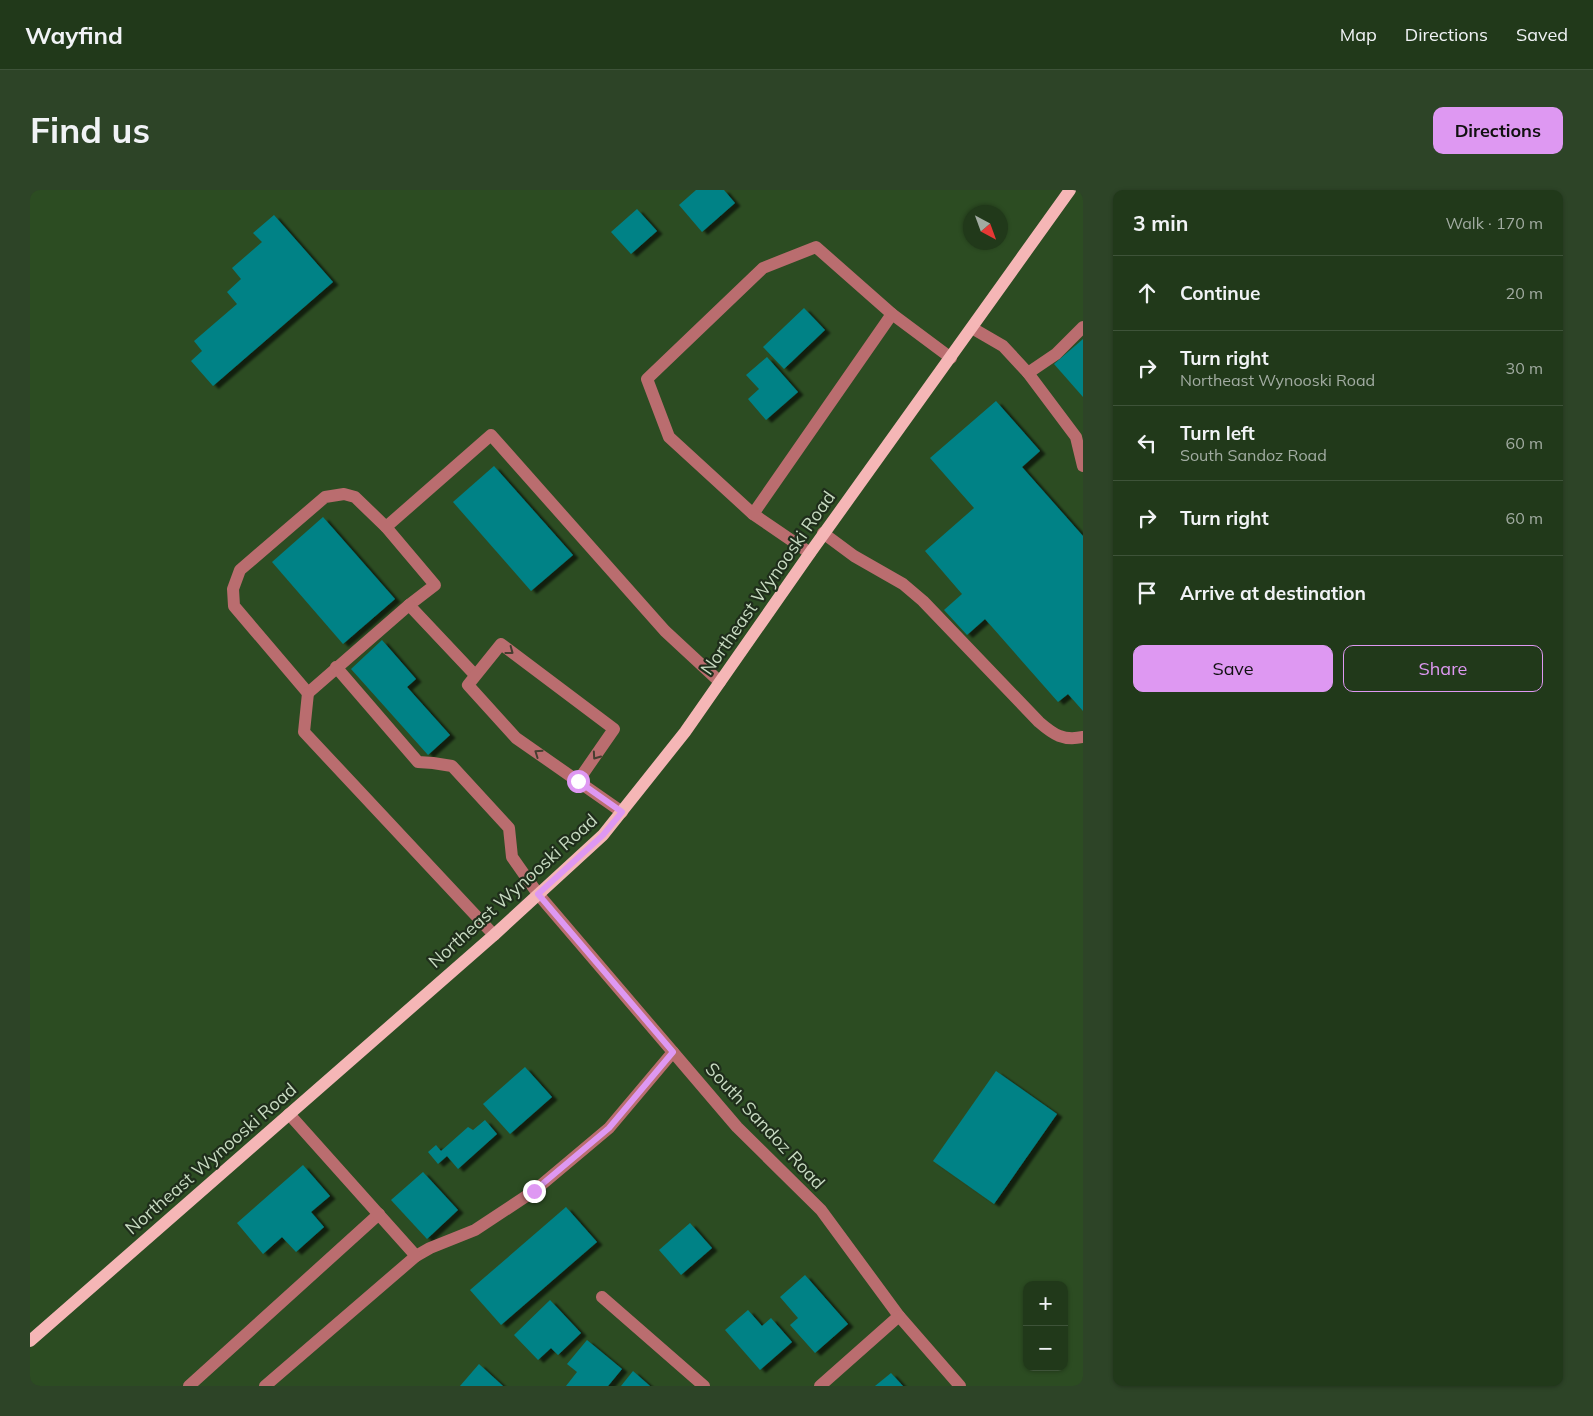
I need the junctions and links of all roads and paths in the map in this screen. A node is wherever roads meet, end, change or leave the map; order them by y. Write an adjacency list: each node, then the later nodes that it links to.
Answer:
1 (1070, 190): 4 (main road, Northeast Wynooski Road)
2 (892, 314): 5 (street); 8 (street); 8 (street)
3 (1083, 327): 6 (street)
4 (972, 328): 5 (main road, Northeast Wynooski Road); 6 (street)
5 (951, 358): 10 (main road, Northeast Wynooski Road)
6 (1028, 373): 7 (street)
7 (1083, 466)
8 (753, 514): 11 (street)
9 (386, 527): 12 (street); 15 (street); 16 (street)
10 (824, 533): 11 (main road, Northeast Wynooski Road); 17 (street)
11 (810, 552): 15 (main road, Northeast Wynooski Road)
12 (409, 605): 13 (street); 14 (street)
13 (336, 667): 16 (street); 20 (street, South Sandoz Road)
14 (476, 675): 18 (street, one-way to 14); 18 (street, one-way to 18)
15 (720, 682): 19 (main road, Northeast Wynooski Road)
16 (308, 693): 21 (street)
17 (1083, 738)
18 (578, 781): 19 (street)
19 (622, 812): 20 (main road, Northeast Wynooski Road)
20 (538, 894): 21 (main road, Northeast Wynooski Road); 22 (street, South Sandoz Road)
21 (494, 935): 23 (main road, Northeast Wynooski Road)
22 (673, 1052): 25 (street); 27 (street, South Sandoz Road)
23 (289, 1114): 24 (street); 28 (main road, Northeast Wynooski Road)
24 (379, 1214): 25 (street); 29 (street)
25 (416, 1256): 30 (street)
26 (602, 1297): 31 (street)
27 (899, 1316): 32 (street); 33 (street, South Sandoz Road)
28 (30, 1341)
29 (189, 1386)
30 (265, 1386)
31 (704, 1386)
32 (820, 1386)
33 (960, 1386)

